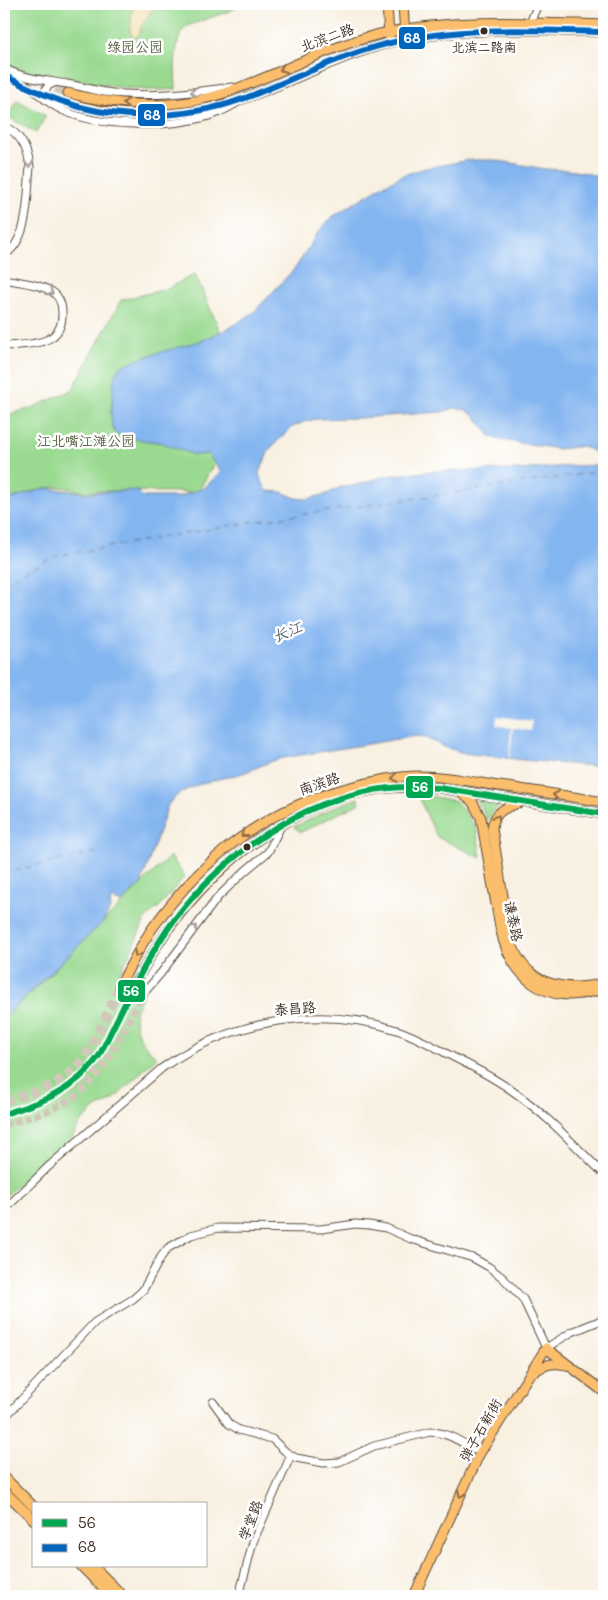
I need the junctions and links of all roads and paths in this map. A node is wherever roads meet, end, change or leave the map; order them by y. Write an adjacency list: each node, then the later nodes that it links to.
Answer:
1 (388, 4): 2 (main road); 7 (main road)
2 (402, 4): 6 (main road)
3 (538, 4): 4 (street)
4 (530, 23): 5 (main road, 北滨二路); 6 (main road, 北滨二路)
5 (604, 25)
6 (405, 30): 7 (main road, 北滨二路); 9 (main road)
7 (389, 32): 10 (main road); 14 (main road, 北滨二路, one-way to 14)
8 (604, 32): 9 (main road, 北滨二路)
9 (405, 40): 10 (main road, 北滨二路)
10 (390, 43): 16 (main road, 北滨二路)
11 (4, 68): 13 (street, 北滨二路)
12 (4, 74): 18 (street, 北滨二路)
13 (56, 82): 14 (street, 北滨二路, one-way to 13); 18 (street)
14 (242, 86): 15 (main road, 北滨二路, one-way to 15)
15 (68, 93)
16 (246, 98): 17 (main road, 北滨二路); 18 (street, 北滨二路)
17 (65, 102)
18 (50, 104)
19 (4, 126): 20 (street, one-way to 20)
20 (4, 255)
21 (4, 279): 22 (street, one-way to 22)
22 (4, 346)
23 (459, 791): 24 (main road, 南滨路); 29 (main road, 南滨路); 33 (main road, 谦泰路)
24 (522, 802): 26 (main road, 南滨路); 30 (main road, 谦泰路, one-way to 24)
25 (604, 802): 31 (main road, 南滨路, one-way to 31)
26 (588, 811): 27 (main road, 南滨路); 28 (main road)
27 (604, 814)
28 (604, 818)
29 (281, 825): 32 (main road, 南滨路); 34 (street, one-way to 29)
30 (604, 982)
31 (120, 985)
32 (132, 989)
33 (604, 989)
34 (143, 994)
35 (604, 1174): 36 (street, 泰昌路)
36 (4, 1210)
37 (604, 1320): 38 (street)
38 (546, 1348): 39 (main road); 40 (main road, 弹子石新街); 43 (street)
39 (569, 1365): 40 (main road); 41 (main road)
40 (529, 1376): 44 (main road, 弹子石新街)
41 (604, 1392)
42 (213, 1402): 45 (street)
43 (4, 1418)
44 (480, 1453): 45 (street); 55 (main road, 弹子石新街, one-way to 55)
45 (291, 1456): 54 (street, 学堂路)
46 (4, 1477): 48 (main road)
47 (4, 1491): 49 (main road)
48 (32, 1505)
49 (32, 1518)
50 (83, 1568): 52 (main road)
51 (95, 1568): 53 (main road)
52 (112, 1596)
53 (123, 1596)
54 (239, 1596)
55 (414, 1596)

